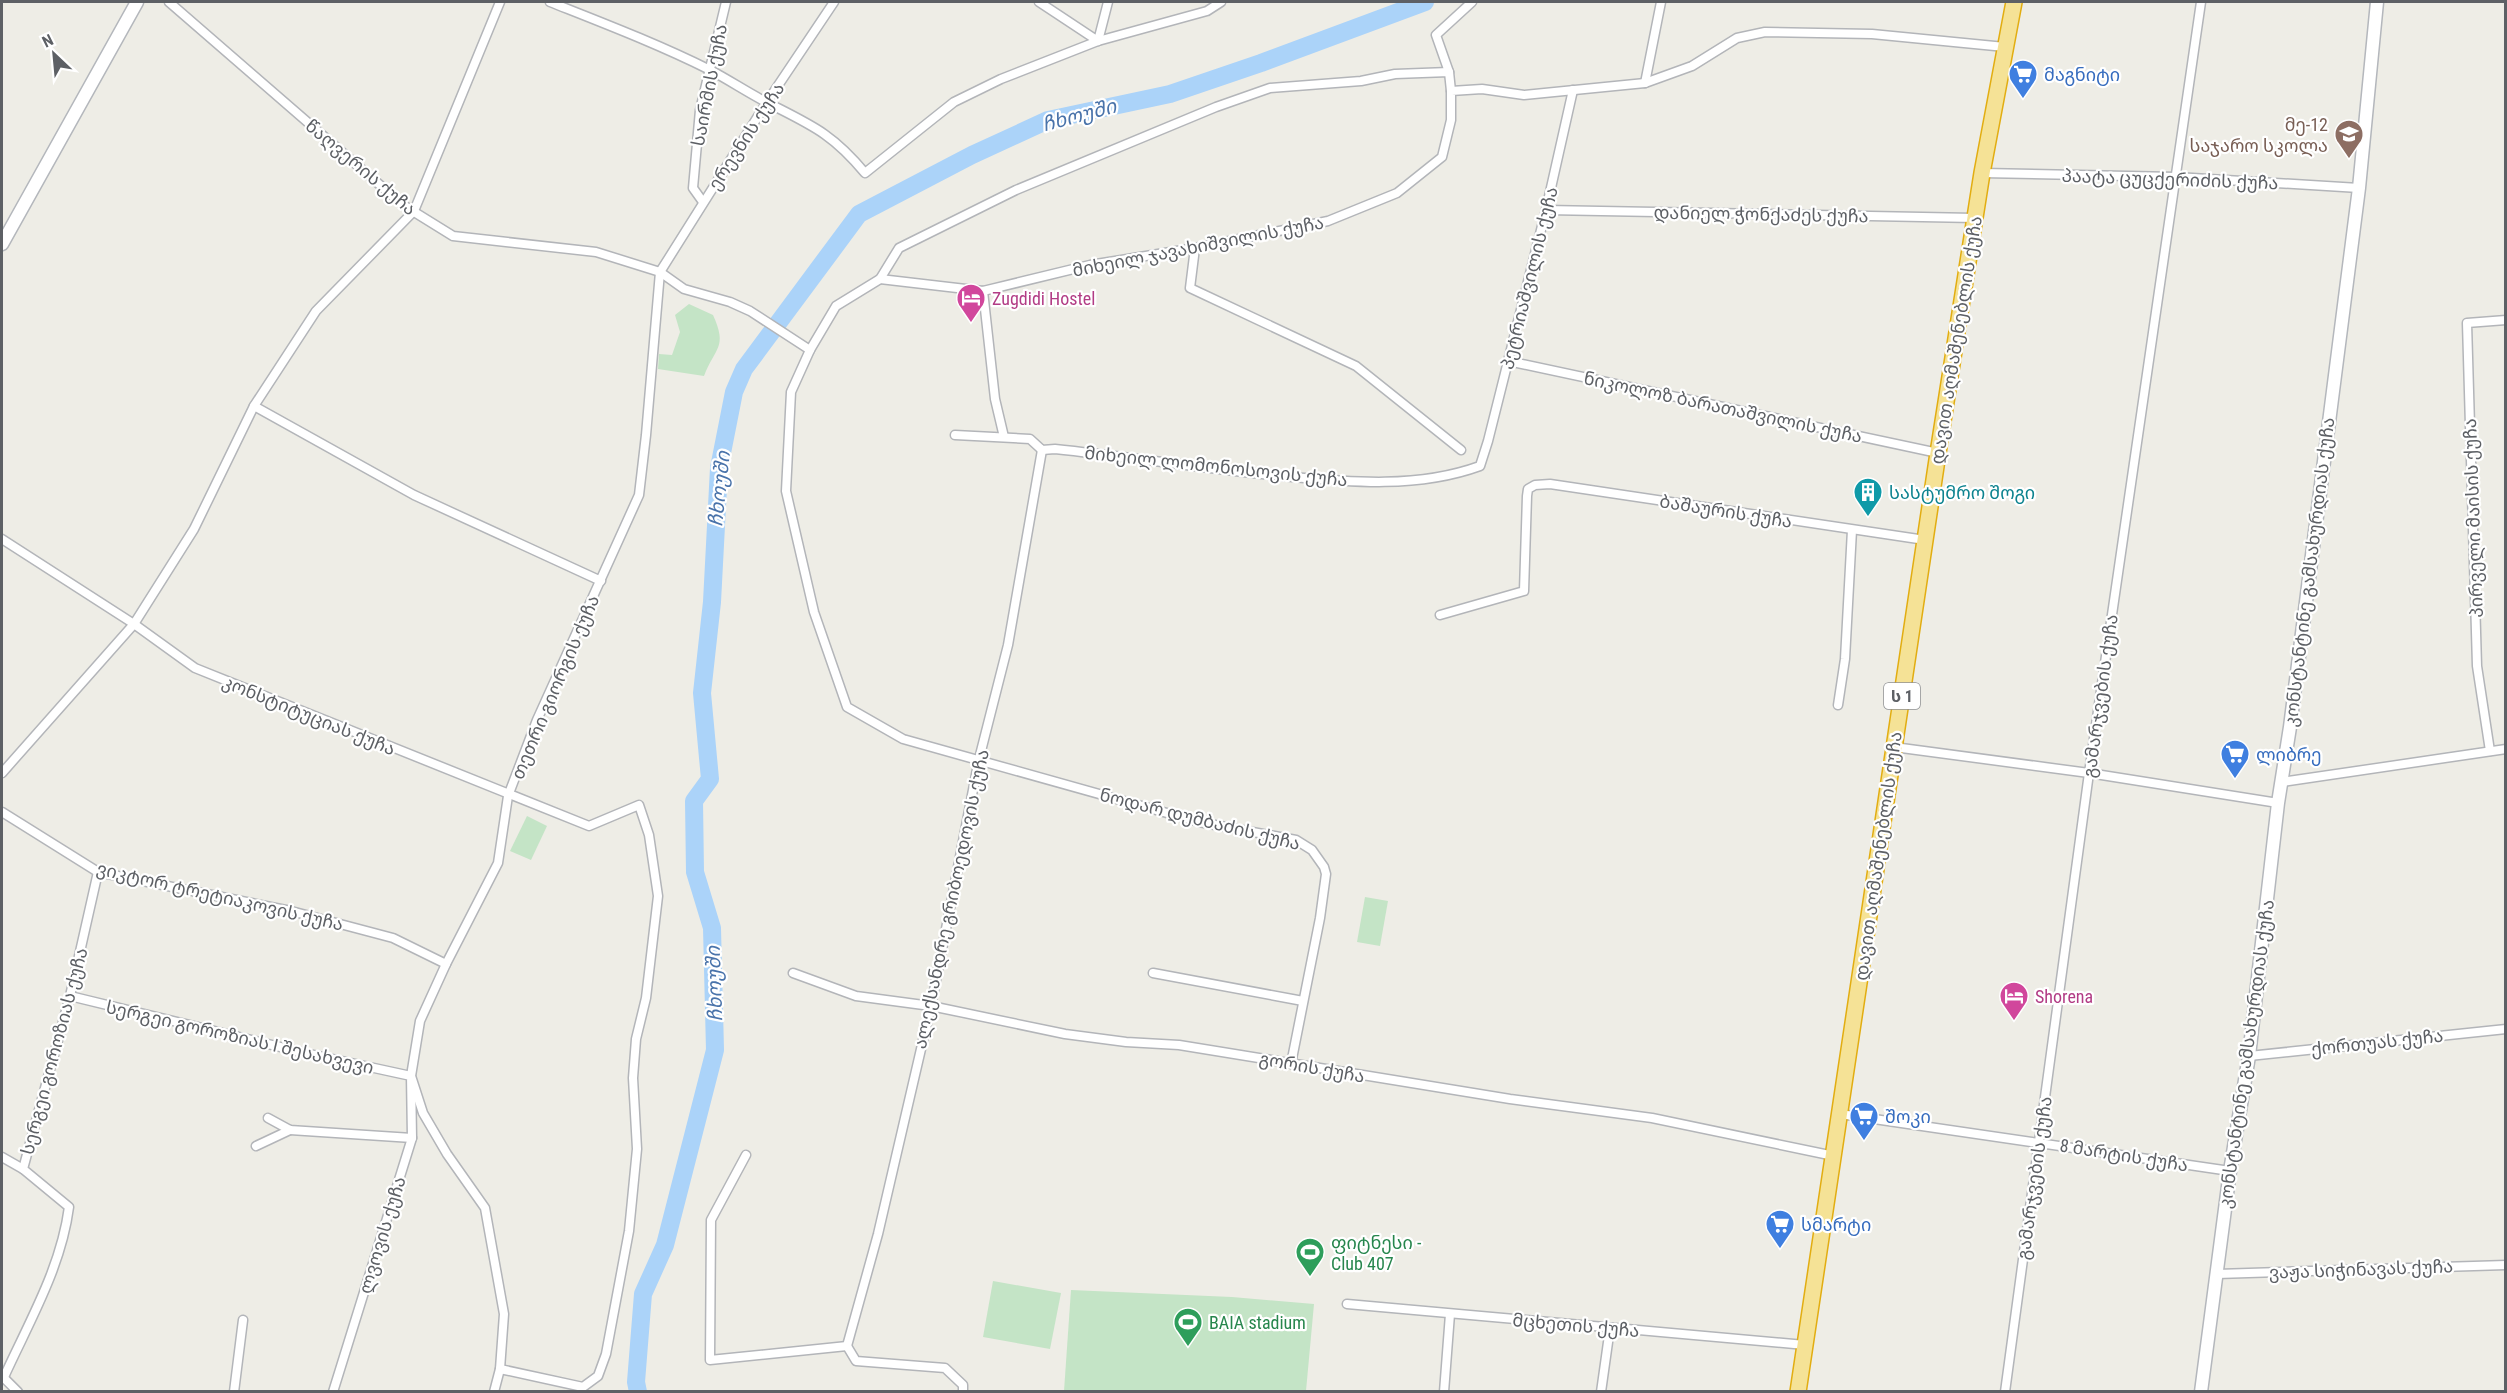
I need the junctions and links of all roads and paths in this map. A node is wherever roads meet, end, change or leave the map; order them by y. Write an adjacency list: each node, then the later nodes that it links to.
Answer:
1 (137, 2): 30 (main road)
2 (169, 2): 28 (street, წაღვერის ქუჩა)
3 (500, 2): 28 (street)
4 (550, 2): 17 (street)
5 (726, 2): 17 (street, საირმის ქუჩა)
6 (834, 2): 22 (street, ერევნის ქუჩა)
7 (1039, 2): 15 (street)
8 (1108, 2): 15 (street)
9 (1221, 2): 15 (street)
10 (1472, 2): 18 (street, მიხეილ ჯავახიშვილის ქუჩა)
11 (1661, 2): 19 (street)
12 (2014, 2): 16 (highway, დავით აღმაშენებლის ქუჩა / ს 1)
13 (2201, 2): 24 (street, გამარჯვების ქუჩა)
14 (2377, 2): 25 (main road, კონსტანტინე გამსახურდიას ქუჩა)
15 (1098, 41): 22 (street)
16 (2005, 48): 19 (street); 23 (highway, დავით აღმაშენებლის ქუჩა / ს 1)
17 (710, 70): 22 (street); 26 (street, საირმის ქუჩა)
18 (1449, 72): 21 (street, მიხეილ ჯავახიშვილის ქუჩა); 33 (street)
19 (1645, 83): 20 (street)
20 (1573, 90): 21 (street); 27 (street, პეტრიაშვილის ქუჩა)
21 (1451, 91): 31 (street, მიხეილ ჯავახიშვილის ქუჩა)
22 (767, 102): 26 (street, ერევნის ქუჩა)
23 (1982, 173): 24 (street, პაატა ცუცქერიძის ქუჩა); 29 (highway, დავით აღმაშენებლის ქუჩა / ს 1)
24 (2176, 177): 25 (street, პაატა ცუცქერიძის ქუჩა); 57 (street, გამარჯვების ქუჩა)
25 (2359, 188): 58 (main road, კონსტანტინე გამსახურდიას ქუჩა)
26 (703, 202): 32 (street, ერევნის ქუჩა)
27 (1546, 210): 29 (street, დანიელ ჭონქაძეს ქუჩა); 37 (street, პეტრიაშვილის ქუჩა)
28 (414, 211): 32 (street, წაღვერის ქუჩა); 38 (street)
29 (1975, 218): 43 (highway, დავით აღმაშენებლის ქუჩა / ს 1)
30 (2, 244)
31 (1195, 248): 34 (street, მიხეილ ჯავახიშვილის ქუჩა); 42 (street)
32 (660, 272): 36 (street, წაღვერის ქუჩა); 48 (street, თეთრი გიორგის ქუჩა)
33 (880, 279): 34 (street, მიხეილ ჯავახიშვილის ქუჩა); 36 (street, ნოდარ დუმბაძის ქუჩა)
34 (983, 291): 40 (street)
35 (2505, 320): 54 (street, პირველი მაისის ქუჩა)
36 (810, 350): 55 (street, ნოდარ დუმბაძის ქუჩა)
37 (1508, 362): 43 (street, ნიკოლოზ ბარათაშვილის ქუჩა); 44 (street, პეტრიაშვილის ქუჩა)
38 (254, 405): 48 (street); 50 (street)
39 (956, 435): 40 (street, მიხეილ ლომონოსოვის ქუჩა)
40 (1004, 437): 41 (street, მიხეილ ლომონოსოვის ქუჩა)
41 (1042, 450): 44 (street, მიხეილ ლომონოსოვის ქუჩა); 55 (street, ალექსანდრე გრიბოედოვის ქუჩა)
42 (1461, 450)
43 (1938, 453): 47 (highway, დავით აღმაშენებლის ქუჩა / ს 1)
44 (1480, 466)
45 (1852, 530): 47 (street, ბაშაურის ქუჩა); 49 (street, ბაშაურის ქუჩა); 51 (street)
46 (2, 539): 50 (street, კონსტიტუციას ქუჩა)
47 (1925, 540): 52 (highway, დავით აღმაშენებლის ქუჩა / ს 1)
48 (601, 581): 59 (street, თეთრი გიორგის ქუჩა)
49 (1440, 615)
50 (134, 624): 56 (street); 59 (street, კონსტიტუციას ქუჩა)
51 (1838, 705)
52 (1894, 747): 57 (street); 73 (highway, დავით აღმაშენებლის ქუჩა / ს 1)
53 (2505, 749): 54 (street)
54 (2490, 751): 58 (street)
55 (979, 759): 67 (street, ნოდარ დუმბაძის ქუჩა); 68 (street, ალექსანდრე გრიბოედოვის ქუჩა)
56 (2, 772)
57 (2089, 773): 60 (street); 77 (street, გამარჯვების ქუჩა)
58 (2282, 783): 60 (main road, კონსტანტინე გამსახურდიას ქუჩა)
59 (508, 796): 63 (street, თეთრი გიორგის ქუჩა); 92 (street, კონსტიტუციას ქუჩა)
60 (2277, 803): 70 (main road, კონსტანტინე გამსახურდიას ქუჩა)
61 (2, 812): 62 (street, ვიკტორ ტრეტიაკოვის ქუჩა)
62 (98, 872): 63 (street, ვიკტორ ტრეტიაკოვის ქუჩა); 66 (street, სერგეი გოროზიას ქუჩა)
63 (446, 964): 72 (street, თეთრი გიორგის ქუჩა)
64 (793, 974): 68 (street, გორის ქუჩა)
65 (1153, 974): 67 (street)
66 (70, 996): 72 (street, სერგეი გოროზიას I შესახვევი); 82 (street, სერგეი გოროზიას ქუჩა)
67 (1303, 1001): 71 (street, ნოდარ დუმბაძის ქუჩა)
68 (931, 1006): 71 (street, გორის ქუჩა); 91 (street, ალექსანდრე გრიბოედოვის ქუჩა)
69 (2505, 1029): 70 (street, ქორთუას ქუჩა)
70 (2249, 1056): 83 (main road, კონსტანტინე გამსახურდიას ქუჩა)
71 (1291, 1064): 80 (street, გორის ქუჩა)
72 (411, 1076): 76 (street, ლვოვის ქუჩა); 92 (street, თეთრი გიორგის ქუჩა)
73 (1840, 1114): 77 (street, 8 მარტის ქუჩა); 80 (highway, დავით აღმაშენებლის ქუჩა / ს 1)
74 (268, 1118): 75 (street)
75 (290, 1130): 76 (street); 78 (street)
76 (412, 1138): 96 (street, ლვოვის ქუჩა)
77 (2039, 1142): 83 (street, 8 მარტის ქუჩა); 102 (street, გამარჯვების ქუჩა)
78 (256, 1146)
79 (746, 1155): 91 (street)
80 (1834, 1156): 90 (highway, დავით აღმაშენებლის ქუჩა / ს 1)
81 (2, 1157): 82 (street)
82 (23, 1169): 93 (street, სერგეი გოროზიას ქუჩა)
83 (2230, 1171): 85 (main road, კონსტანტინე გამსახურდიას ქუჩა)
84 (2505, 1265): 85 (street, ვაჟა სიჭინავას ქუჩა)
85 (2217, 1274): 103 (main road, კონსტანტინე გამსახურდიას ქუჩა)
86 (1347, 1304): 87 (street, მცხეთის ქუჩა)
87 (1450, 1314): 89 (street, მცხეთის ქუჩა); 99 (street)
88 (243, 1320): 95 (street)
89 (1610, 1328): 90 (street, მცხეთის ქუჩა); 100 (street)
90 (1804, 1345): 101 (highway, დავით აღმაშენებლის ქუჩა / ს 1)
91 (847, 1346): 98 (street)
92 (500, 1369): 97 (street, თეთრი გიორგის ქუჩა)
93 (3, 1377): 94 (street)
94 (18, 1392)
95 (234, 1392)
96 (333, 1392)
97 (494, 1392)
98 (963, 1392)
99 (1444, 1392)
100 (1601, 1392)
101 (1798, 1392)
102 (2005, 1392)
103 (2201, 1392)

